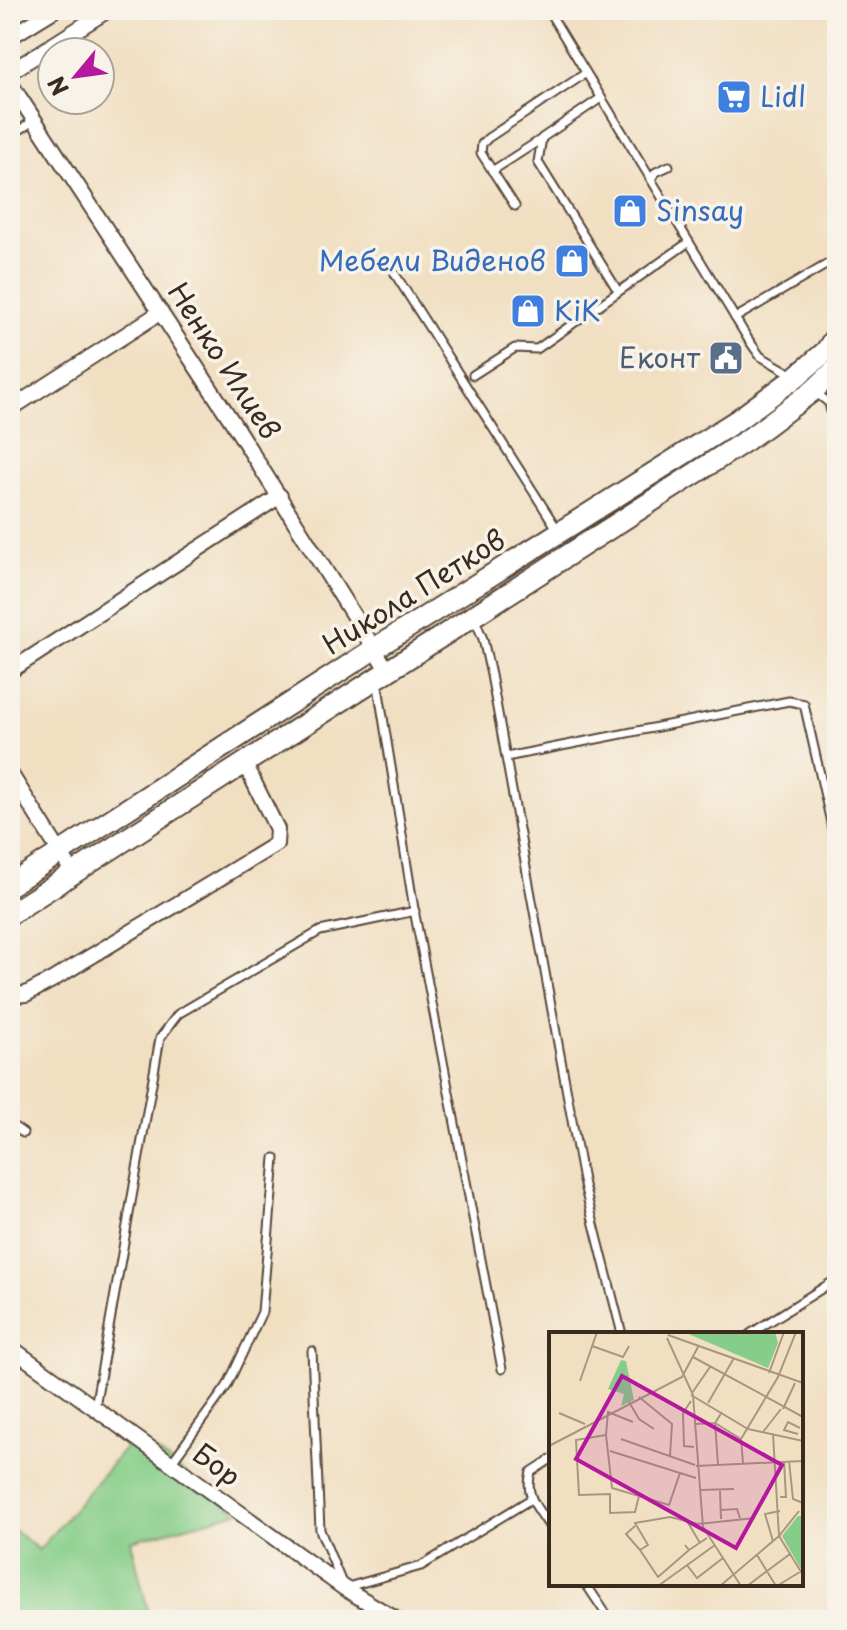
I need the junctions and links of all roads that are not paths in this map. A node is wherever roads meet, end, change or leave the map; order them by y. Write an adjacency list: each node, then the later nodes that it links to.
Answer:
1 (54, 10): 4 (street)
2 (108, 10): 5 (street)
3 (548, 10): 6 (lane)
4 (10, 37)
5 (10, 72)
6 (586, 73): 8 (lane); 13 (lane)
7 (10, 83): 9 (street, Ненко Илиев)
8 (601, 98): 11 (lane); 14 (lane)
9 (35, 120): 10 (lane); 20 (street, Ненко Илиев)
10 (10, 136)
11 (542, 138): 13 (lane); 19 (lane)
12 (669, 166): 14 (lane)
13 (492, 171): 15 (lane)
14 (651, 179): 16 (lane)
15 (515, 206)
16 (689, 242): 19 (lane); 21 (lane)
17 (831, 262): 21 (lane)
18 (395, 274): 30 (lane)
19 (618, 291): 24 (lane)
20 (161, 312): 27 (street); 29 (street, Ненко Илиев)
21 (735, 318): 25 (lane)
22 (837, 334): 25 (main road, Никола Петков)
23 (837, 368): 26 (main road, Никола Петков)
24 (473, 375)
25 (796, 377): 26 (lane); 30 (main road, Никола Петков)
26 (814, 390): 28 (lane); 31 (main road, Никола Петков)
27 (10, 409)
28 (837, 437)
29 (280, 496): 32 (street, Ненко Илиев); 33 (street)
30 (560, 534): 32 (main road, Никола Петков)
31 (473, 615): 34 (main road, Никола Петков); 35 (lane)
32 (374, 649): 34 (street, Ненко Илиев); 39 (main road, Никола Петков)
33 (10, 671)
34 (382, 674): 36 (main road, Никола Петков); 42 (lane)
35 (506, 757): 38 (lane); 49 (lane)
36 (244, 762): 40 (main road, Никола Петков); 44 (street)
37 (10, 773): 39 (street)
38 (837, 849)
39 (61, 852): 40 (street); 41 (main road, Никола Петков)
40 (73, 873): 43 (main road, Никола Петков)
41 (10, 885)
42 (415, 911): 53 (lane); 54 (lane)
43 (10, 914)
44 (10, 995)
45 (10, 1124): 46 (lane)
46 (23, 1133)
47 (275, 1158): 56 (lane)
48 (837, 1279): 50 (lane)
49 (621, 1332)
50 (753, 1332)
51 (10, 1347): 54 (street, Бор)
52 (312, 1351): 60 (lane)
53 (502, 1369)
54 (94, 1409): 56 (street, Бор)
55 (549, 1460): 57 (lane)
56 (171, 1463): 60 (street, Бор)
57 (531, 1499): 58 (lane); 60 (lane)
58 (549, 1526)
59 (587, 1586): 62 (lane)
60 (344, 1588): 61 (street, Бор)
61 (397, 1620)
62 (610, 1620)

